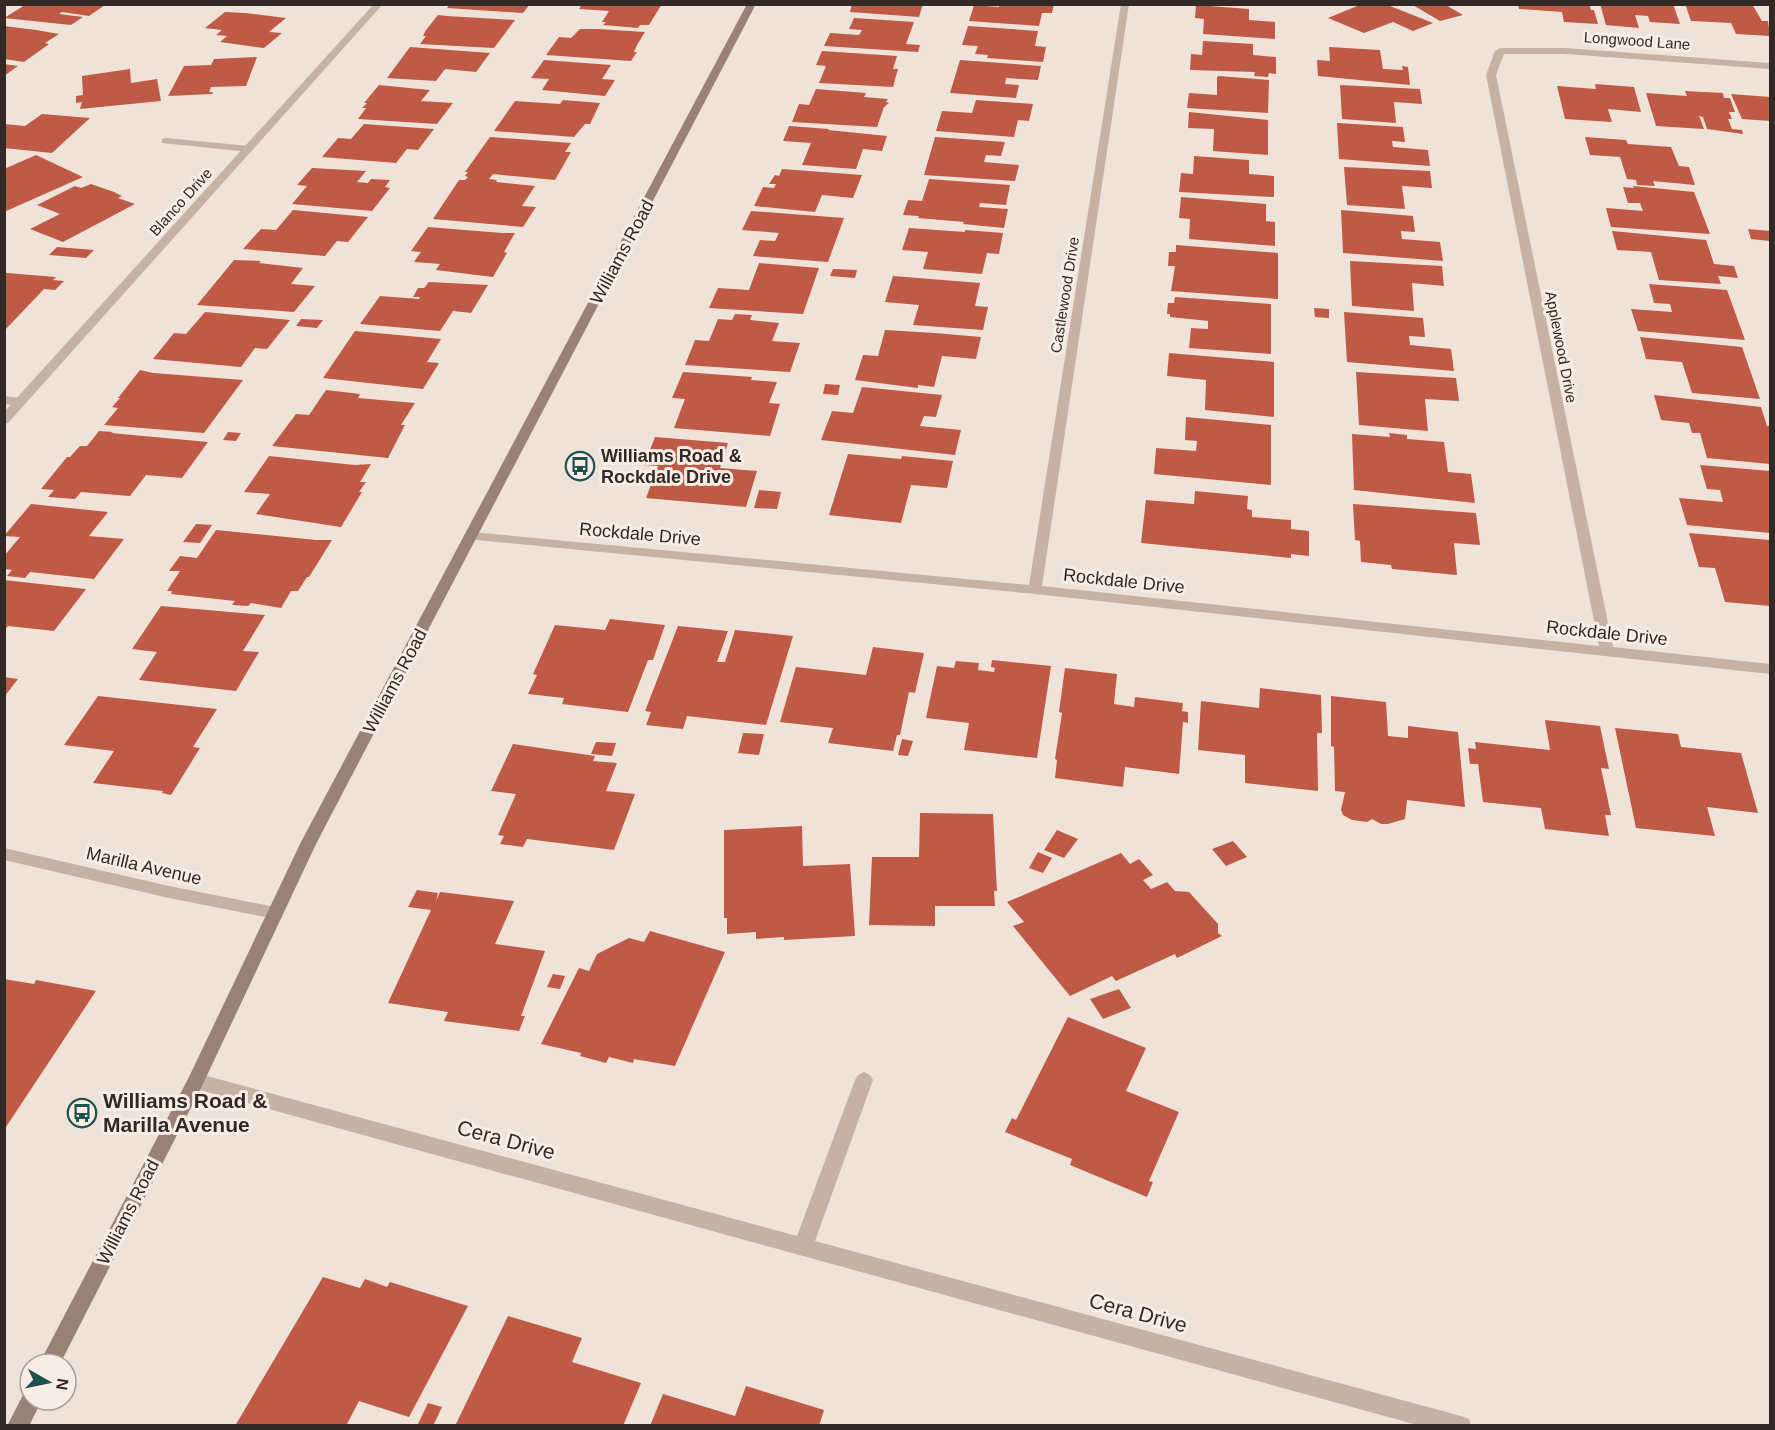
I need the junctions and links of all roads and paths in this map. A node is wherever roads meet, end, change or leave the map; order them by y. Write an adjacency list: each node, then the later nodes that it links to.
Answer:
1 (379, 4): 7 (street, Blanco Drive)
2 (752, 4): 11 (street, Williams Road)
3 (1125, 4): 12 (street, Castlewood Drive)
4 (1500, 51): 5 (street, Longwood Lane); 13 (street, Applewood Drive)
5 (1770, 66)
6 (166, 141): 7 (street)
7 (249, 149): 9 (street, Blanco Drive)
8 (4, 400): 9 (street)
9 (21, 402): 10 (street, Blanco Drive)
10 (4, 420)
11 (472, 536): 12 (street, Rockdale Drive); 16 (street, Williams Road)
12 (1035, 590): 13 (street, Rockdale Drive)
13 (1607, 651): 14 (street, Rockdale Drive)
14 (1770, 669)
15 (4, 854): 16 (street, Marilla Avenue)
16 (275, 913): 18 (street, Williams Road)
17 (864, 1080): 19 (street)
18 (196, 1081): 19 (street, Cera Drive); 20 (street, Williams Road)
19 (803, 1246): 21 (street, Cera Drive)
20 (55, 1352)
21 (1461, 1425)

